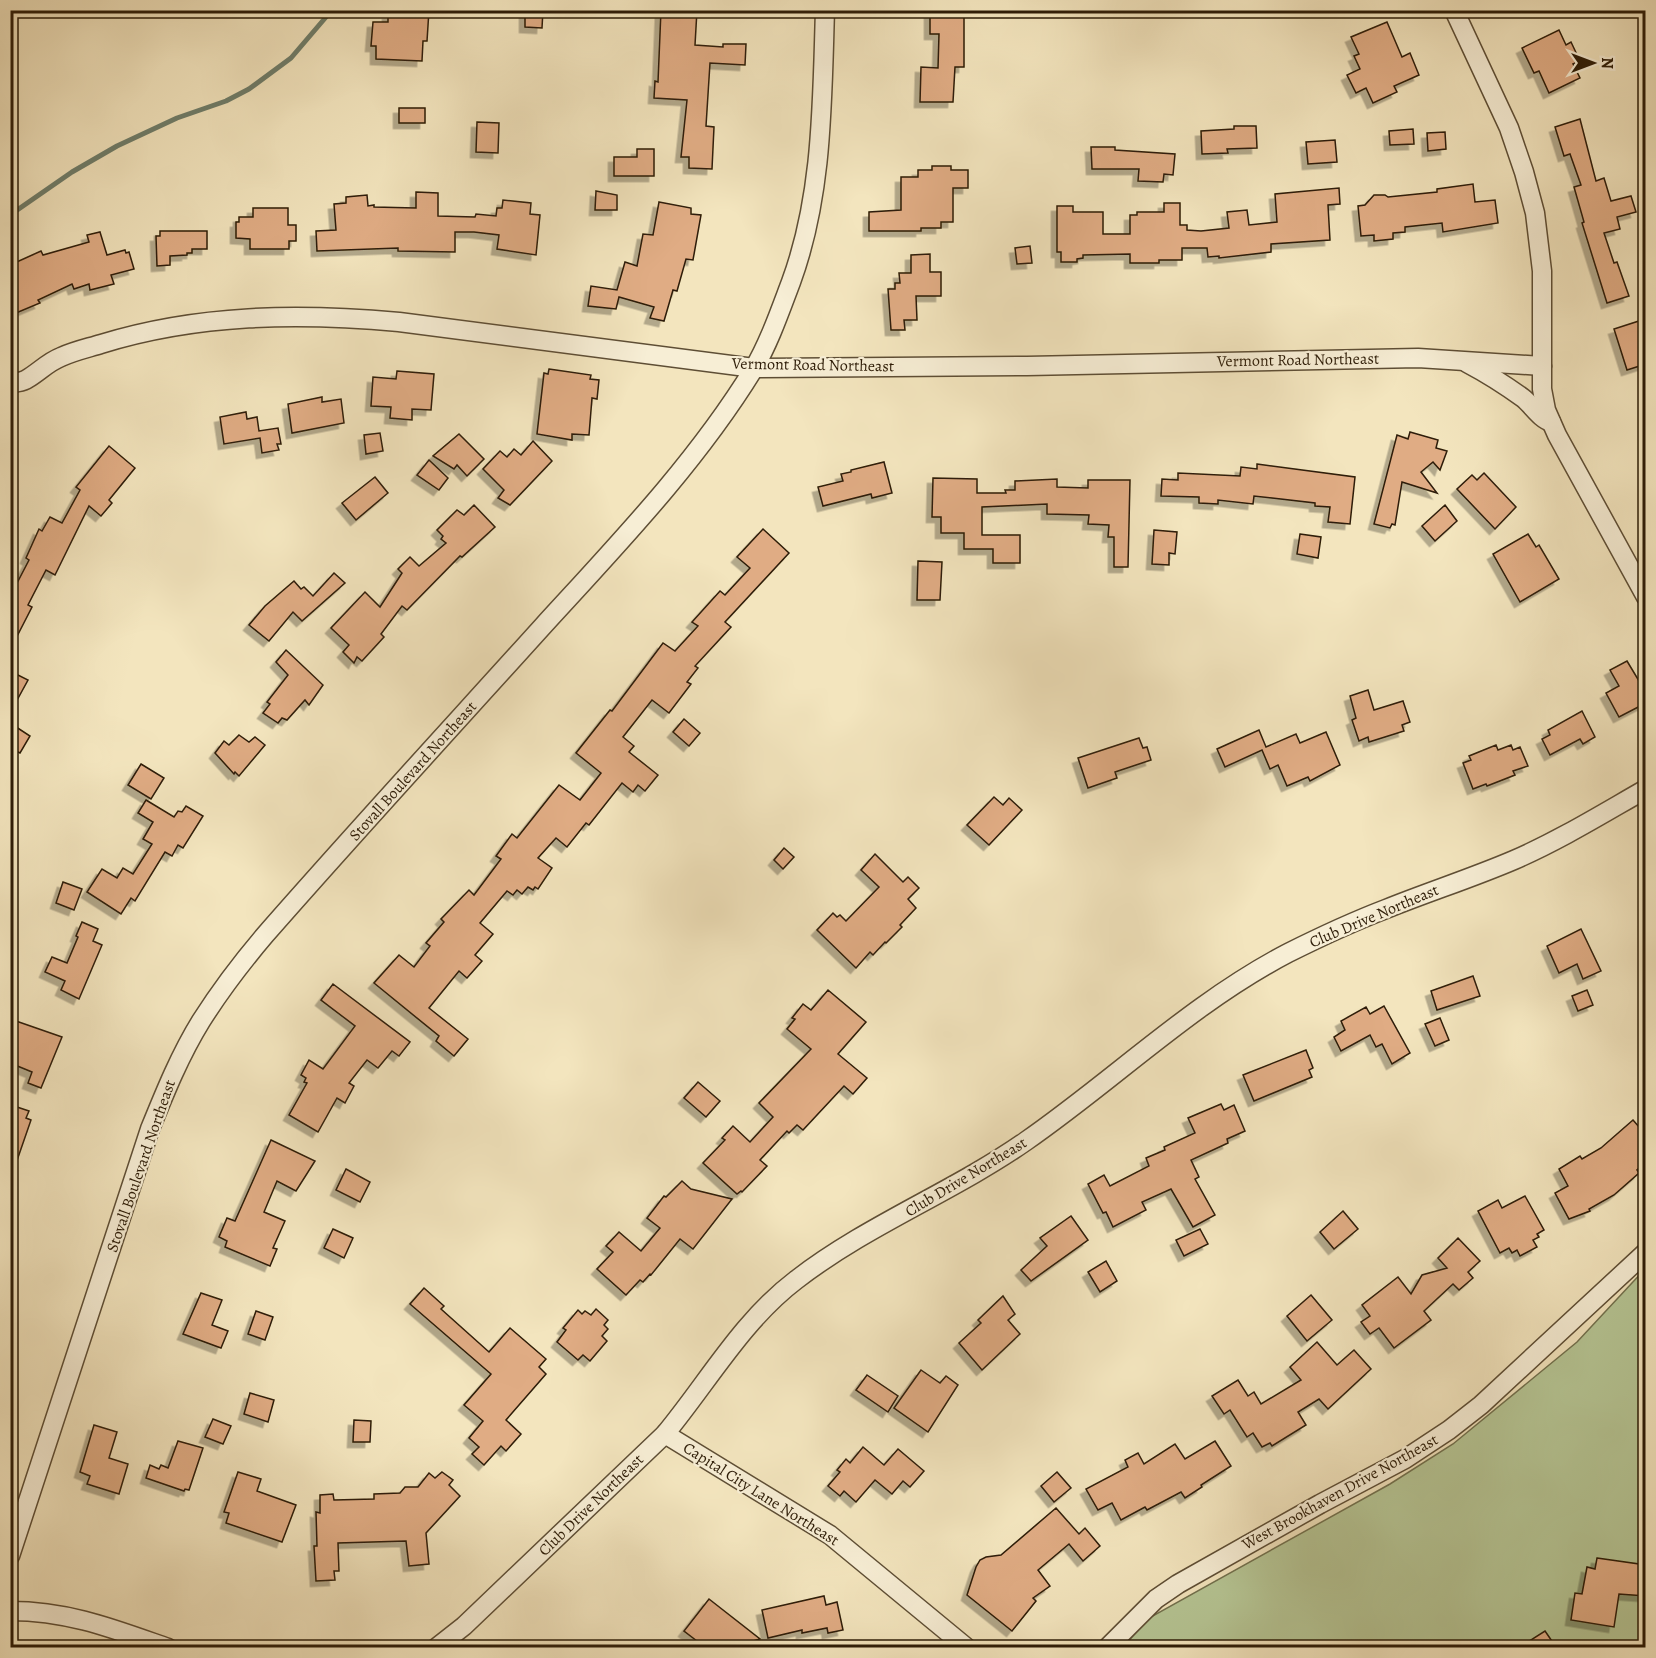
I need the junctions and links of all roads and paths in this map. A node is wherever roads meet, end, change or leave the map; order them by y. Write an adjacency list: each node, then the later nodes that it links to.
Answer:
1 (825, 10): 5 (street, Stovall Boulevard Northeast)
2 (1454, 10): 4 (street)
3 (1462, 360): 4 (street, Vermont Road Northeast); 5 (street, Vermont Road Northeast); 8 (street)
4 (1542, 366): 8 (street)
5 (754, 368): 6 (street, Vermont Road Northeast); 13 (street, Stovall Boulevard Northeast)
6 (18, 383): 7 (street, Vermont Road Northeast)
7 (10, 399)
8 (1551, 422): 9 (street)
9 (1646, 597)
10 (1646, 789): 12 (street, Club Drive Northeast)
11 (1646, 1252): 18 (street, West Brookhaven Drive Northeast)
12 (665, 1434): 16 (street, Club Drive Northeast); 17 (street, Capital City Lane Northeast)
13 (10, 1556)
14 (10, 1611): 15 (street)
15 (168, 1647)
16 (436, 1647)
17 (967, 1647)
18 (1107, 1647)

